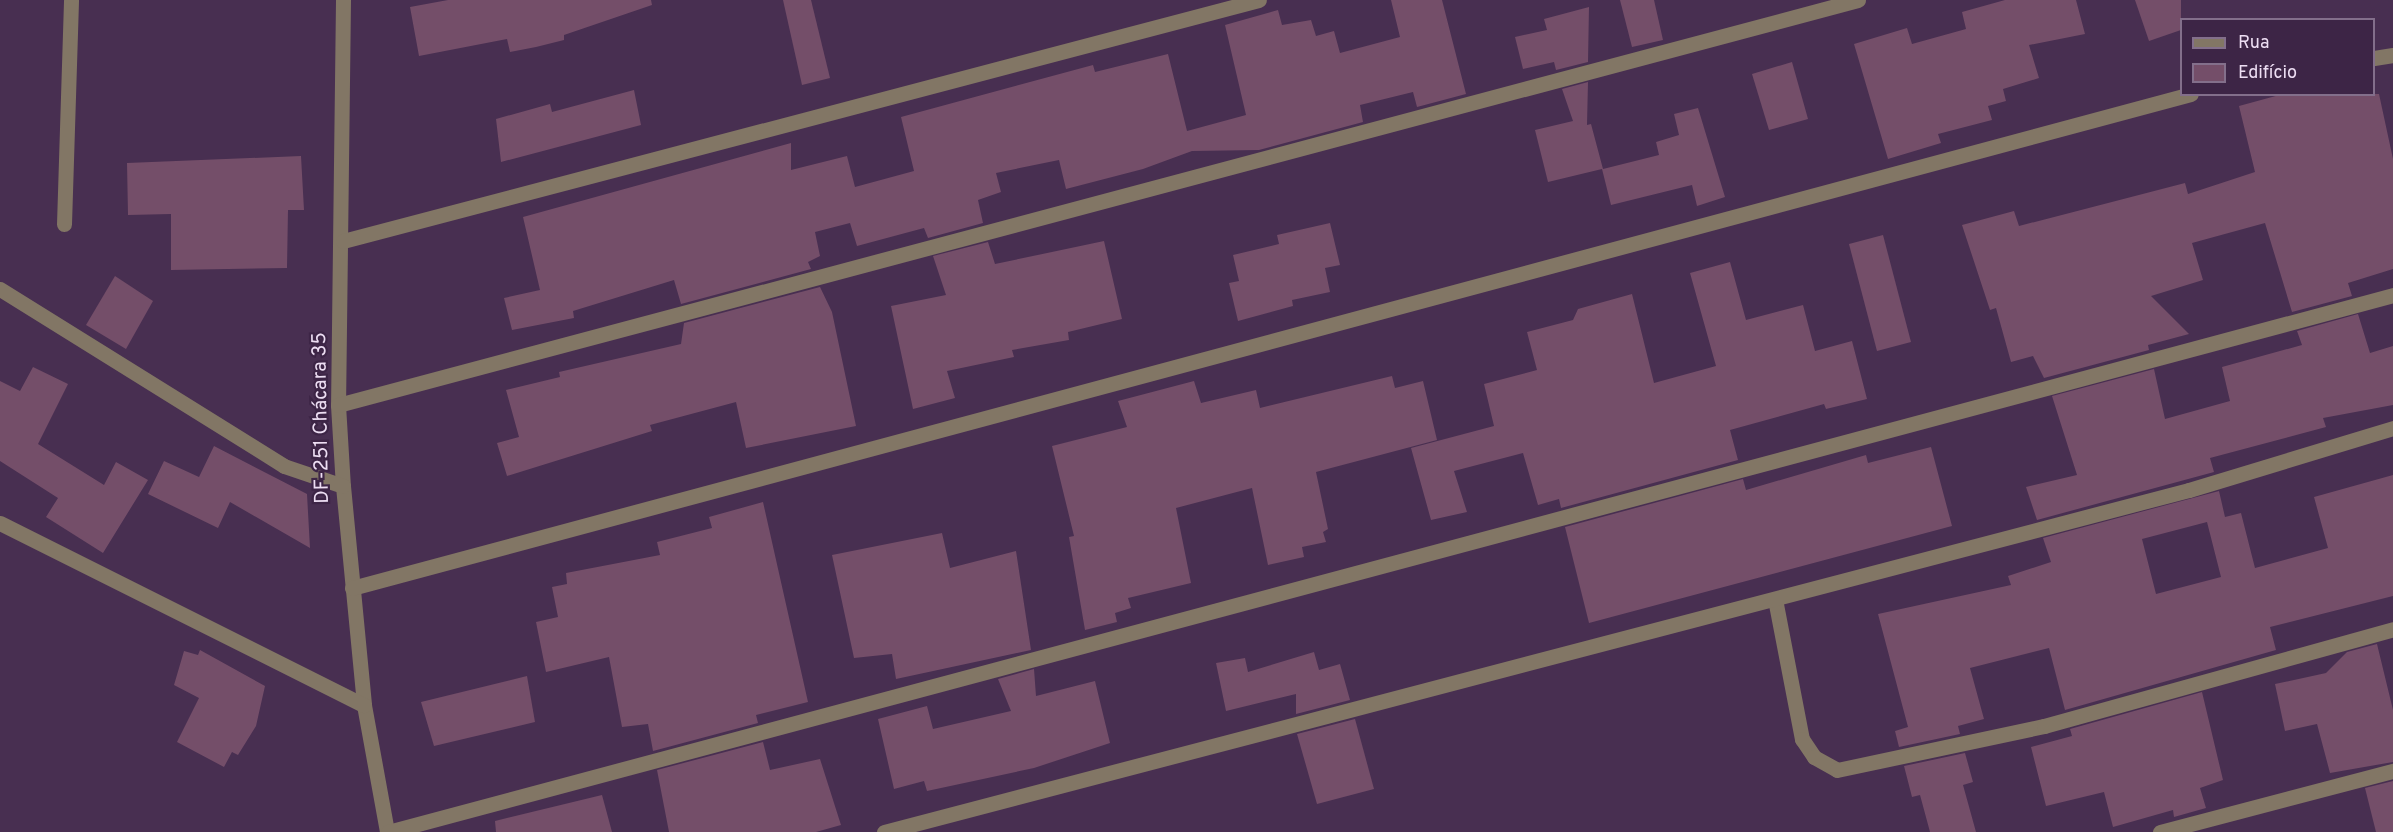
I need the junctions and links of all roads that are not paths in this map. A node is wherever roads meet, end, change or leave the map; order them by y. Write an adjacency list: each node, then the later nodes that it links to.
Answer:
1 (71, 0): 8 (street)
2 (343, 0): 9 (street, DF-251 Chácara 35)
3 (1259, 0): 9 (street)
4 (1858, 0): 12 (street)
5 (2393, 55): 6 (street)
6 (2375, 58)
7 (2184, 96): 16 (street)
8 (64, 224)
9 (343, 242): 12 (street, DF-251 Chácara 35)
10 (0, 289): 14 (street)
11 (2393, 295): 21 (street)
12 (338, 405): 14 (street, DF-251 Chácara 35)
13 (2393, 428): 17 (street)
14 (343, 486): 16 (street, DF-251 Chácara 35)
15 (0, 523): 19 (street)
16 (352, 588): 19 (street, DF-251 Chácara 35)
17 (1775, 599): 18 (street); 22 (street)
18 (2393, 629)
19 (364, 705): 21 (street, DF-251 Chácara 35)
20 (2393, 771): 23 (street)
21 (387, 832)
22 (884, 832)
23 (2160, 832)

